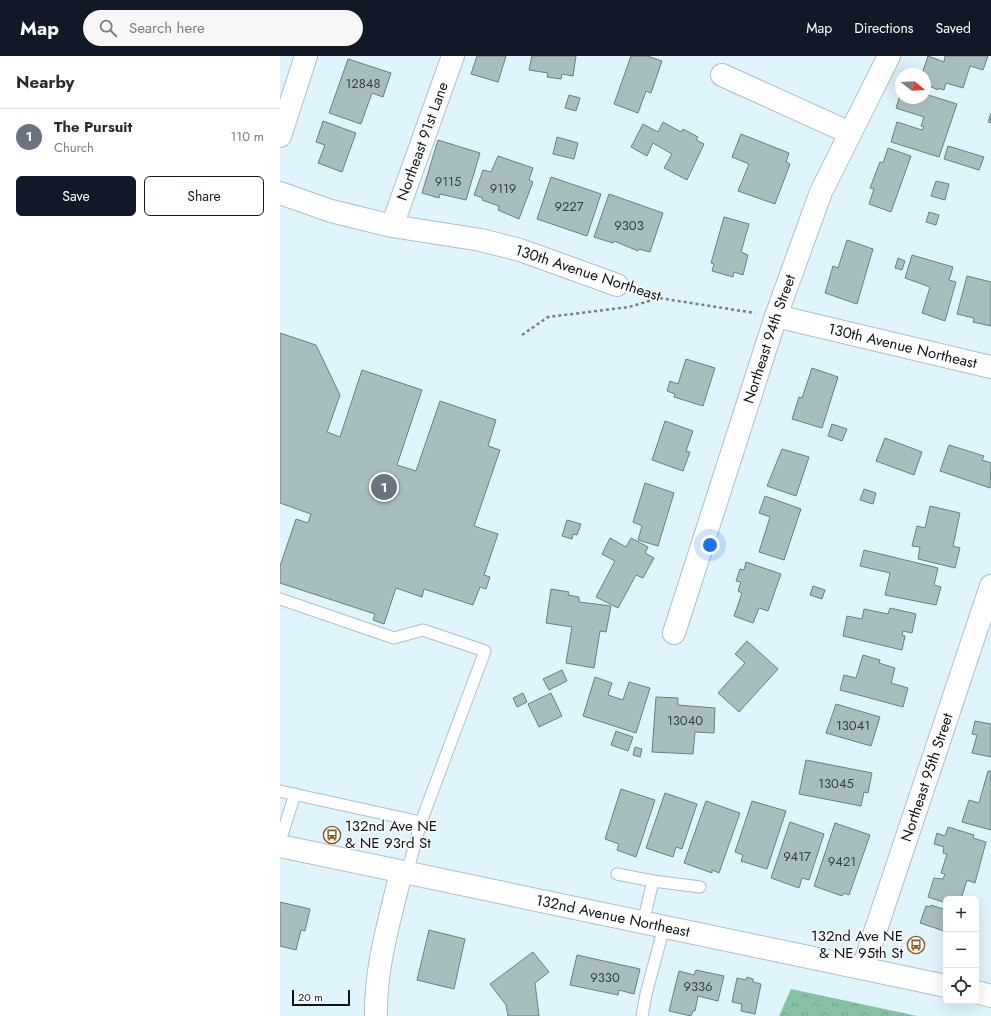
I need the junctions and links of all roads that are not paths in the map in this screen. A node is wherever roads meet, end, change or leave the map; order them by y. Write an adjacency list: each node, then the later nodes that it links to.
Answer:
1 (306, 56): 6 (street)
2 (453, 56): 8 (street, Northeast 91st Lane)
3 (889, 56): 5 (street, Northeast 94th Street)
4 (722, 75): 5 (street)
5 (850, 133): 10 (street, Northeast 94th Street)
6 (280, 136)
7 (280, 194): 8 (street, 130th Avenue Northeast)
8 (392, 226): 9 (street, 130th Avenue Northeast)
9 (617, 285)
10 (776, 316): 11 (street, 130th Avenue Northeast); 14 (street, Northeast 94th Street)
11 (991, 367)
12 (991, 586): 26 (street, Northeast 95th Street)
13 (280, 599): 17 (lane)
14 (674, 632)
15 (280, 791): 16 (lane)
16 (295, 794): 17 (lane); 18 (lane)
17 (421, 822): 20 (lane)
18 (280, 841)
19 (280, 846): 20 (street, 132nd Avenue Northeast)
20 (404, 872): 24 (street, 132nd Avenue Northeast); 30 (street)
21 (618, 874): 22 (lane)
22 (653, 881): 23 (lane); 24 (lane)
23 (700, 887)
24 (643, 923): 25 (street, 132nd Avenue Northeast)
25 (664, 927): 26 (street, 132nd Avenue Northeast); 31 (lane)
26 (863, 968): 27 (street, 132nd Avenue Northeast)
27 (943, 985)
28 (979, 993): 29 (street)
29 (991, 996)
30 (376, 1016)
31 (642, 1016)

